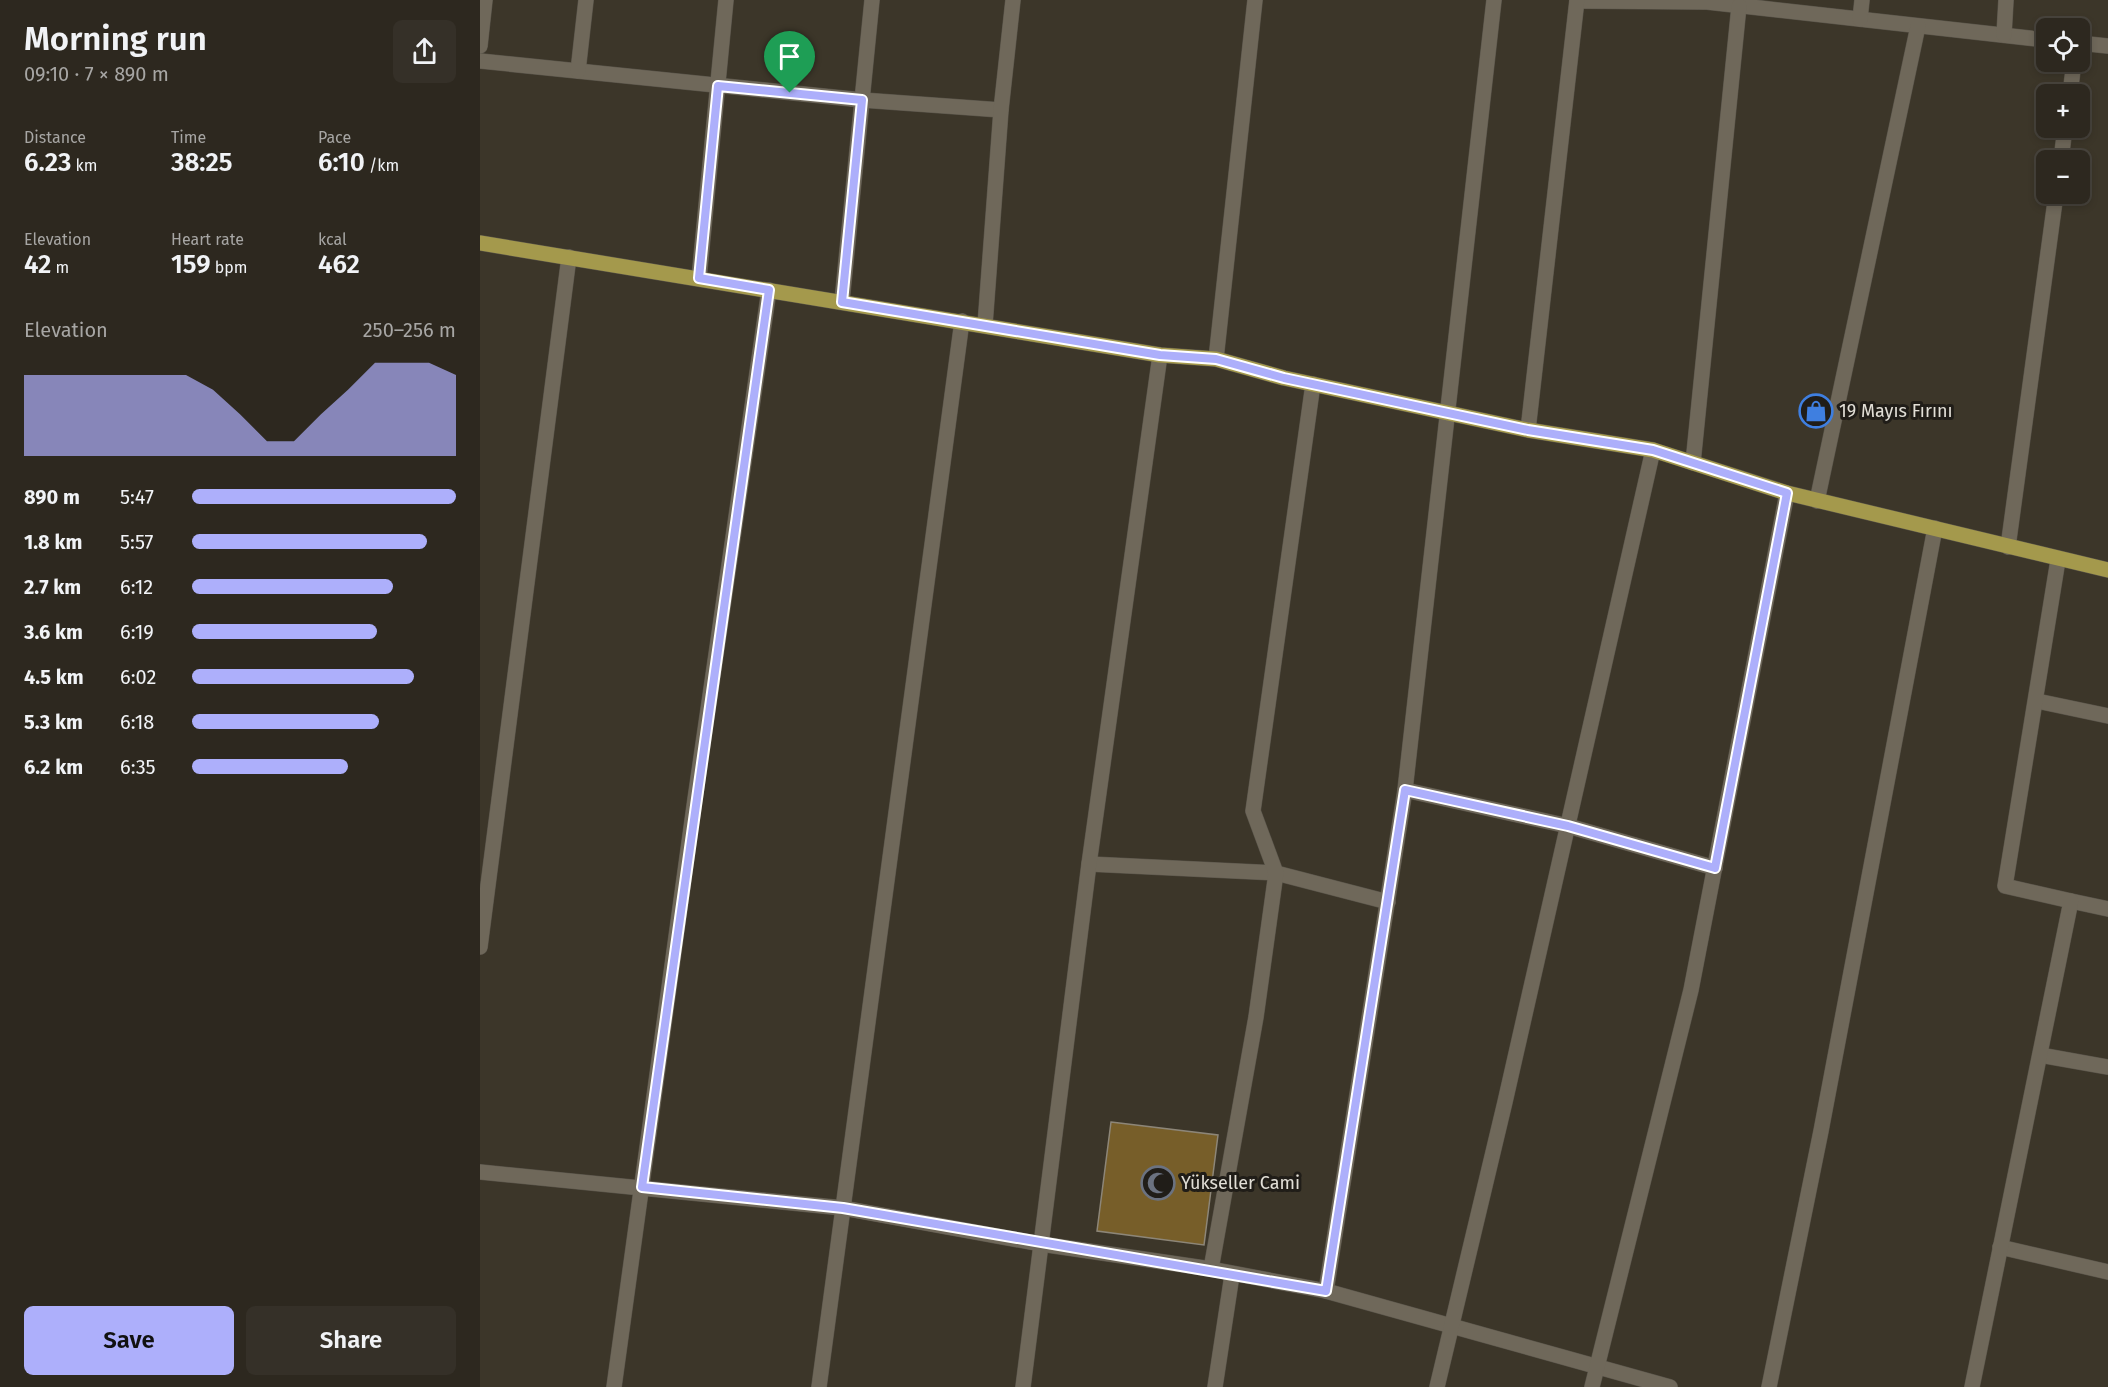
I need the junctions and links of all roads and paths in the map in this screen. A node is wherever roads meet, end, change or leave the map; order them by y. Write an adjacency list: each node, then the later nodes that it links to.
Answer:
1 (485, 0): 18 (street)
2 (586, 0): 21 (street)
3 (726, 0): 22 (street)
4 (872, 0): 23 (street)
5 (1013, 0): 24 (street)
6 (1255, 0): 34 (street)
7 (1494, 0): 36 (street)
8 (1862, 0): 13 (street)
9 (2006, 0): 15 (street)
10 (1577, 1): 11 (street); 37 (street)
11 (1707, 1): 12 (street)
12 (1738, 6): 13 (street); 39 (street)
13 (1860, 20): 14 (street)
14 (1918, 26): 15 (street); 41 (street)
15 (2004, 35): 16 (street)
16 (2036, 39)
17 (2090, 44): 19 (street)
18 (480, 46)
19 (2108, 46)
20 (480, 61): 21 (street)
21 (578, 71): 22 (street)
22 (718, 86): 23 (street); 28 (street)
23 (862, 100): 24 (street); 30 (street)
24 (1001, 110): 32 (street)
25 (2055, 204): 43 (street)
26 (480, 243): 27 (main road)
27 (569, 257): 28 (main road); 56 (street)
28 (699, 278): 29 (main road)
29 (769, 290): 30 (main road); 60 (street)
30 (842, 302): 31 (main road)
31 (962, 321): 32 (main road); 61 (street)
32 (985, 325): 33 (main road)
33 (1160, 355): 34 (main road); 50 (street)
34 (1216, 359): 35 (main road)
35 (1313, 384): 36 (main road); 52 (street)
36 (1447, 411): 37 (main road); 48 (street)
37 (1528, 430): 38 (main road)
38 (1653, 450): 39 (main road); 49 (street)
39 (1693, 463): 40 (main road)
40 (1787, 493): 41 (main road); 51 (street)
41 (1817, 501): 42 (main road)
42 (1935, 528): 43 (main road); 77 (street)
43 (2008, 547): 44 (main road)
44 (2058, 560): 45 (main road); 46 (street)
45 (2108, 570)
46 (2037, 701): 47 (street); 53 (street)
47 (2108, 716)
48 (1405, 790): 49 (street); 54 (street)
49 (1568, 826): 51 (street); 68 (street)
50 (1089, 864): 52 (street); 62 (street)
51 (1715, 868): 69 (street)
52 (1276, 873): 54 (street); 64 (street)
53 (2071, 901): 55 (street); 57 (street)
54 (1388, 902): 67 (street)
55 (2108, 909)
56 (480, 947)
57 (2040, 1055): 58 (street); 63 (street)
58 (2108, 1067)
59 (480, 1172): 60 (street)
60 (642, 1187): 61 (street); 70 (street)
61 (843, 1208): 62 (street); 71 (street)
62 (1041, 1244): 64 (street); 72 (street)
63 (2000, 1247): 65 (street); 78 (street)
64 (1211, 1269): 66 (street)
65 (2108, 1272)
66 (1232, 1275): 67 (street); 73 (street)
67 (1326, 1291): 68 (street)
68 (1450, 1326): 69 (street); 74 (street)
69 (1597, 1367): 75 (street); 76 (street)
70 (614, 1387)
71 (819, 1387)
72 (1023, 1387)
73 (1215, 1387)
74 (1437, 1387)
75 (1592, 1387)
76 (1670, 1387)
77 (1769, 1387)
78 (1971, 1387)

